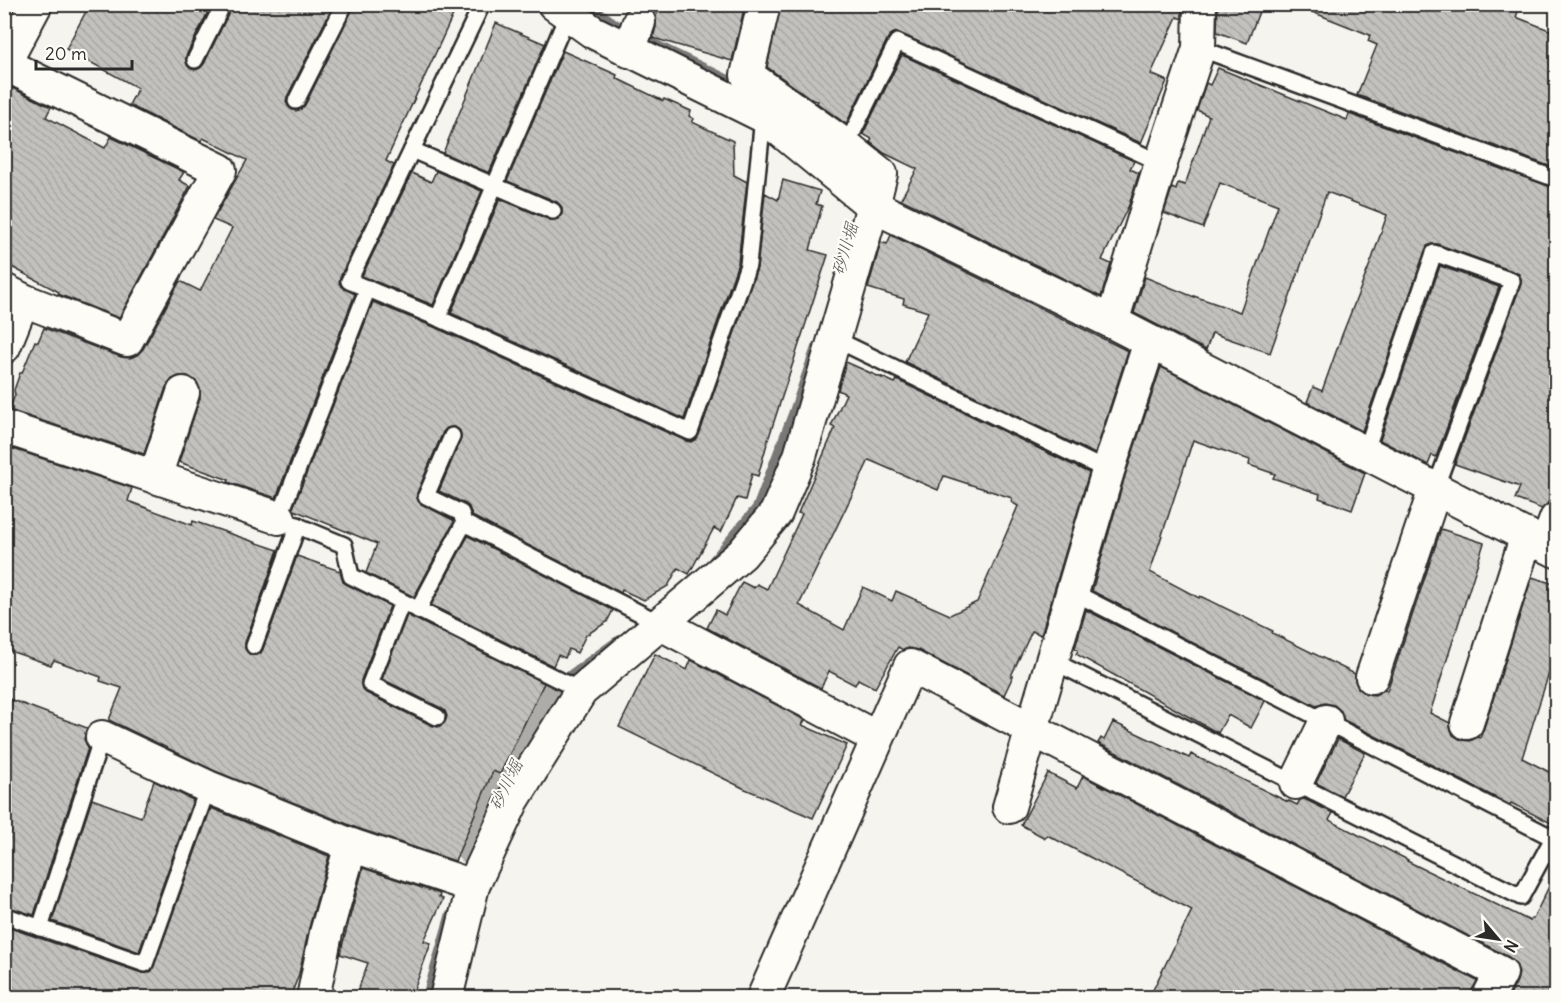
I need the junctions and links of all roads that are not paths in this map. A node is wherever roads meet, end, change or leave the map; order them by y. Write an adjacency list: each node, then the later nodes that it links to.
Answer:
1 (36, 4): 11 (street)
2 (224, 4): 10 (lane)
3 (345, 4): 12 (lane)
4 (482, 4): 15 (lane)
5 (764, 4): 14 (street)
6 (1200, 4): 9 (street)
7 (561, 9): 8 (street); 18 (lane)
8 (636, 29): 13 (street)
9 (1199, 48): 16 (street); 17 (lane)
10 (195, 60)
11 (4, 64): 22 (street)
12 (296, 101)
13 (763, 116): 19 (street); 23 (lane)
14 (846, 146): 16 (lane); 19 (street)
15 (412, 150): 18 (lane); 21 (lane)
16 (1161, 163): 24 (street)
17 (1557, 179)
18 (494, 186): 20 (lane); 23 (lane)
19 (863, 198): 24 (street); 25 (street)
20 (553, 211)
21 (368, 288): 23 (lane); 35 (lane)
22 (14, 295): 27 (street)
23 (438, 318)
24 (1112, 322): 26 (street)
25 (833, 338): 32 (lane); 41 (street)
26 (1149, 342): 31 (street); 32 (street)
27 (4, 347)
28 (183, 393): 33 (street)
29 (4, 427): 33 (street)
30 (452, 436): 36 (lane)
31 (1365, 453): 34 (street); 34 (lane)
32 (1108, 471): 38 (street)
33 (155, 477): 35 (street)
34 (1435, 489): 37 (street); 44 (street)
35 (288, 522): 39 (lane); 42 (lane)
36 (464, 523): 40 (lane); 41 (lane)
37 (1546, 538): 48 (street)
38 (1073, 592): 43 (street); 47 (lane)
39 (402, 602): 40 (lane); 46 (lane)
40 (418, 610): 45 (lane)
41 (661, 624): 45 (street); 51 (street)
42 (254, 646)
43 (1053, 661): 49 (street); 52 (lane)
44 (1371, 677)
45 (581, 691): 56 (street)
46 (437, 717)
47 (1326, 721): 52 (street); 52 (lane)
48 (1467, 723)
49 (1032, 730): 51 (street); 54 (street); 62 (street)
50 (102, 737): 53 (street); 58 (lane)
51 (877, 738): 61 (street)
52 (1296, 783)
53 (208, 787): 55 (street); 58 (lane)
54 (1009, 807)
55 (351, 845): 56 (street); 59 (street)
56 (473, 886): 60 (street)
57 (4, 915): 58 (lane)
58 (40, 928)
59 (313, 998)
60 (446, 998)
61 (763, 998)
62 (1488, 998)

